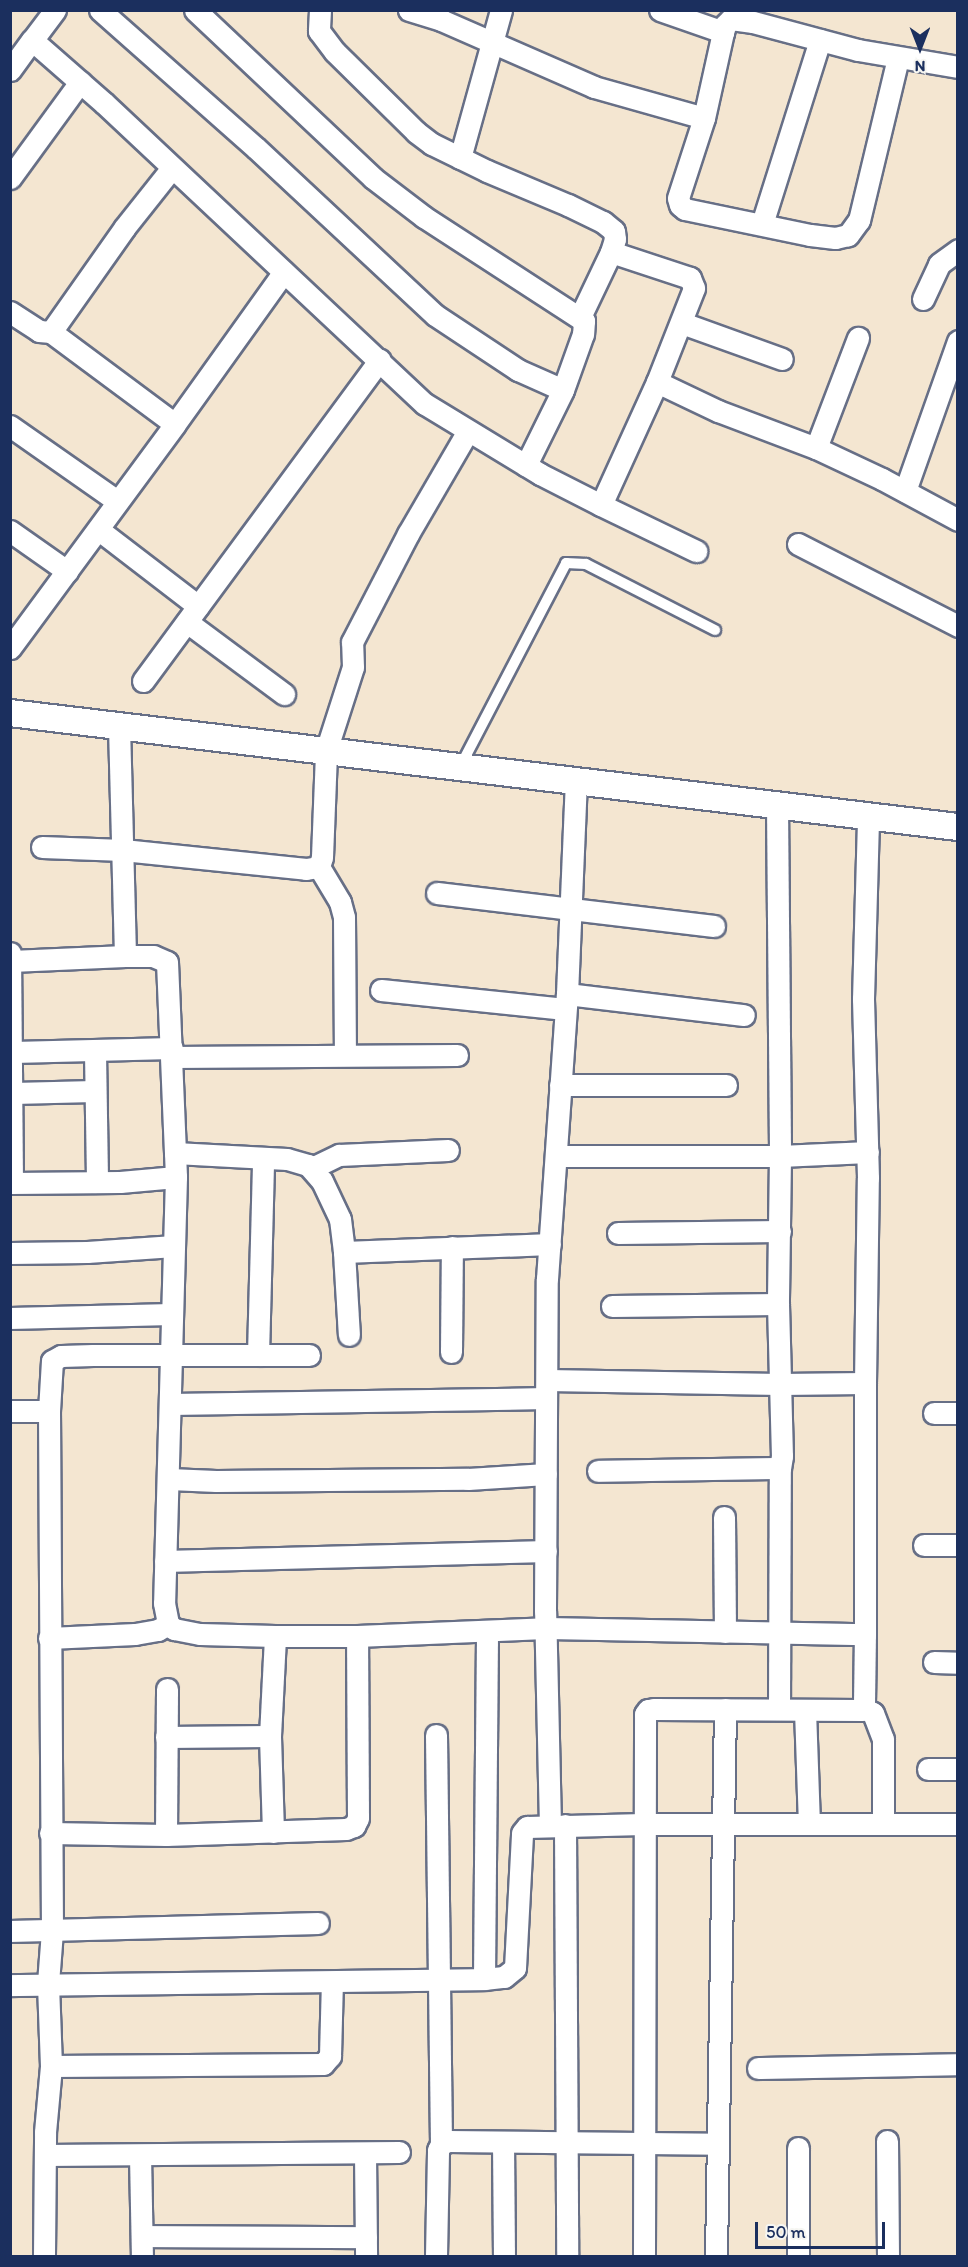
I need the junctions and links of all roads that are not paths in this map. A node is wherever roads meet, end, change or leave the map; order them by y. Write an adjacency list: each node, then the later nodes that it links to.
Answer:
1 (55, 10): 10 (street)
2 (100, 10): 35 (street)
3 (195, 10): 27 (street)
4 (320, 10): 18 (street)
5 (408, 10): 12 (street)
6 (501, 10): 12 (street)
7 (660, 10): 9 (street)
8 (755, 16): 9 (street); 11 (street)
9 (723, 32): 17 (street)
10 (32, 40): 14 (street); 16 (street)
11 (820, 40): 13 (street); 21 (street)
12 (491, 42): 17 (street); 18 (street)
13 (898, 58): 15 (street); 21 (street)
14 (13, 60)
15 (957, 67)
16 (80, 82): 19 (street); 20 (street)
17 (704, 118): 21 (street)
18 (460, 158): 23 (street)
19 (172, 168): 24 (street); 29 (street)
20 (10, 178)
21 (762, 224)
22 (957, 250): 25 (street)
23 (611, 252): 27 (street); 28 (street)
24 (284, 272): 33 (street); 36 (street)
25 (923, 300)
26 (10, 312): 29 (street)
27 (580, 317): 35 (street)
28 (682, 323): 32 (street); 34 (street)
29 (51, 332): 36 (street)
30 (858, 338): 39 (street)
31 (957, 341): 41 (street)
32 (782, 359)
33 (380, 360): 38 (street); 50 (street)
34 (657, 382): 39 (street); 43 (street)
35 (563, 390): 40 (street)
36 (175, 424): 42 (street)
37 (10, 426): 42 (street)
38 (468, 431): 40 (street); 58 (street)
39 (816, 448): 41 (street)
40 (526, 465): 43 (street)
41 (905, 490): 44 (street)
42 (117, 501): 45 (street)
43 (601, 505): 48 (street)
44 (957, 520)
45 (99, 530): 49 (street); 50 (street)
46 (10, 531): 49 (street)
47 (798, 544): 51 (street)
48 (696, 551)
49 (67, 571): 53 (street)
50 (192, 614): 54 (street); 55 (street)
51 (957, 626)
52 (715, 630): 59 (lane)
53 (14, 637)
54 (143, 681)
55 (284, 694)
56 (10, 713): 57 (street)
57 (119, 726): 58 (street); 65 (street)
58 (326, 751): 59 (street); 66 (street)
59 (460, 767): 60 (street)
60 (576, 781): 61 (street); 68 (street)
61 (777, 805): 62 (street); 89 (street)
62 (868, 816): 63 (street); 86 (street)
63 (957, 827)
64 (42, 847): 65 (street)
65 (123, 850): 66 (street); 71 (street)
66 (319, 867): 79 (street)
67 (437, 893): 68 (street)
68 (571, 910): 69 (street); 74 (street)
69 (714, 926)
70 (10, 953): 72 (street)
71 (125, 956): 72 (street); 78 (street)
72 (11, 961): 76 (street)
73 (381, 990): 74 (street)
74 (566, 1002): 75 (street); 81 (street)
75 (744, 1015)
76 (12, 1039): 77 (street); 84 (street)
77 (95, 1052): 78 (street); 83 (street)
78 (172, 1053): 79 (street); 87 (street)
79 (345, 1054): 80 (street)
80 (457, 1055)
81 (560, 1085): 82 (street); 88 (street)
82 (726, 1085)
83 (94, 1091): 84 (street); 93 (street)
84 (13, 1093): 94 (street)
85 (448, 1150): 91 (street)
86 (868, 1152): 89 (street); 111 (street)
87 (175, 1154): 90 (street); 92 (street)
88 (556, 1155): 89 (street); 97 (street)
89 (780, 1156): 95 (street)
90 (263, 1158): 91 (street); 109 (street)
91 (312, 1168): 100 (street)
92 (176, 1177): 93 (street); 98 (street)
93 (97, 1182): 94 (street)
94 (11, 1183)
95 (780, 1231): 96 (street); 102 (street)
96 (618, 1233)
97 (550, 1244): 99 (street); 113 (street)
98 (174, 1246): 101 (street); 104 (street)
99 (452, 1247): 100 (street); 107 (street)
100 (344, 1252): 106 (street)
101 (10, 1253)
102 (778, 1304): 103 (street); 112 (street)
103 (612, 1306)
104 (171, 1314): 105 (street); 108 (street)
105 (10, 1318)
106 (349, 1335)
107 (451, 1352)
108 (169, 1355): 109 (street); 114 (street); 116 (street)
109 (258, 1355): 110 (street)
110 (309, 1355)
111 (864, 1383): 112 (street); 133 (street)
112 (780, 1384): 113 (street); 119 (street)
113 (546, 1389): 114 (street); 121 (street)
114 (170, 1404): 122 (street)
115 (10, 1411): 116 (street)
116 (49, 1411): 136 (street)
117 (934, 1413): 118 (street)
118 (957, 1413)
119 (780, 1468): 120 (street); 132 (street)
120 (598, 1471)
121 (546, 1474): 122 (street); 126 (street)
122 (169, 1479): 127 (street)
123 (724, 1517): 131 (street)
124 (924, 1545): 125 (street)
125 (957, 1545)
126 (546, 1551): 127 (street); 129 (street)
127 (165, 1561): 128 (street)
128 (168, 1624): 134 (street); 136 (street)
129 (545, 1628): 130 (street); 131 (street); 154 (street)
130 (487, 1632): 135 (street); 161 (street)
131 (725, 1632): 132 (street)
132 (779, 1633): 133 (street); 142 (street)
133 (865, 1634): 140 (street)
134 (275, 1635): 135 (street); 144 (street)
135 (357, 1635): 155 (street)
136 (49, 1638): 156 (street)
137 (934, 1662): 138 (street)
138 (957, 1662)
139 (167, 1689): 146 (street)
140 (863, 1708): 143 (street); 152 (street)
141 (725, 1709): 142 (street); 149 (street); 150 (street)
142 (779, 1709): 143 (street)
143 (805, 1710): 151 (street)
144 (270, 1736): 146 (street); 155 (street)
145 (436, 1736): 162 (street)
146 (166, 1737): 157 (street)
147 (928, 1769): 148 (street)
148 (957, 1769)
149 (643, 1824): 150 (street); 154 (street); 172 (street)
150 (724, 1824): 151 (street); 174 (street)
151 (808, 1824): 152 (street)
152 (883, 1824): 153 (street)
153 (957, 1824)
154 (557, 1825): 161 (street); 171 (street)
155 (273, 1832): 157 (street)
156 (50, 1833): 157 (street); 160 (street)
157 (166, 1835)
158 (318, 1923): 160 (street)
159 (10, 1931): 160 (street)
160 (52, 1931): 164 (street)
161 (484, 1979): 162 (street)
162 (437, 1980): 163 (street); 173 (street)
163 (332, 1982): 164 (street); 167 (street)
164 (48, 1983): 165 (street); 167 (street)
165 (10, 1985)
166 (957, 2064): 168 (street)
167 (51, 2066): 178 (street)
168 (758, 2068)
169 (887, 2141): 189 (street)
170 (503, 2142): 171 (street); 173 (street); 184 (street)
171 (568, 2143): 172 (street); 185 (street)
172 (645, 2143): 174 (street); 186 (street)
173 (441, 2144): 183 (street)
174 (718, 2144): 187 (street)
175 (798, 2148): 188 (street)
176 (399, 2152): 177 (street)
177 (365, 2153): 179 (street); 181 (street)
178 (45, 2155): 179 (street); 182 (street)
179 (140, 2155): 180 (street)
180 (142, 2246): 181 (street)
181 (366, 2247)
182 (44, 2256)
183 (436, 2256)
184 (504, 2256)
185 (567, 2256)
186 (644, 2256)
187 (716, 2256)
188 (798, 2256)
189 (888, 2256)

